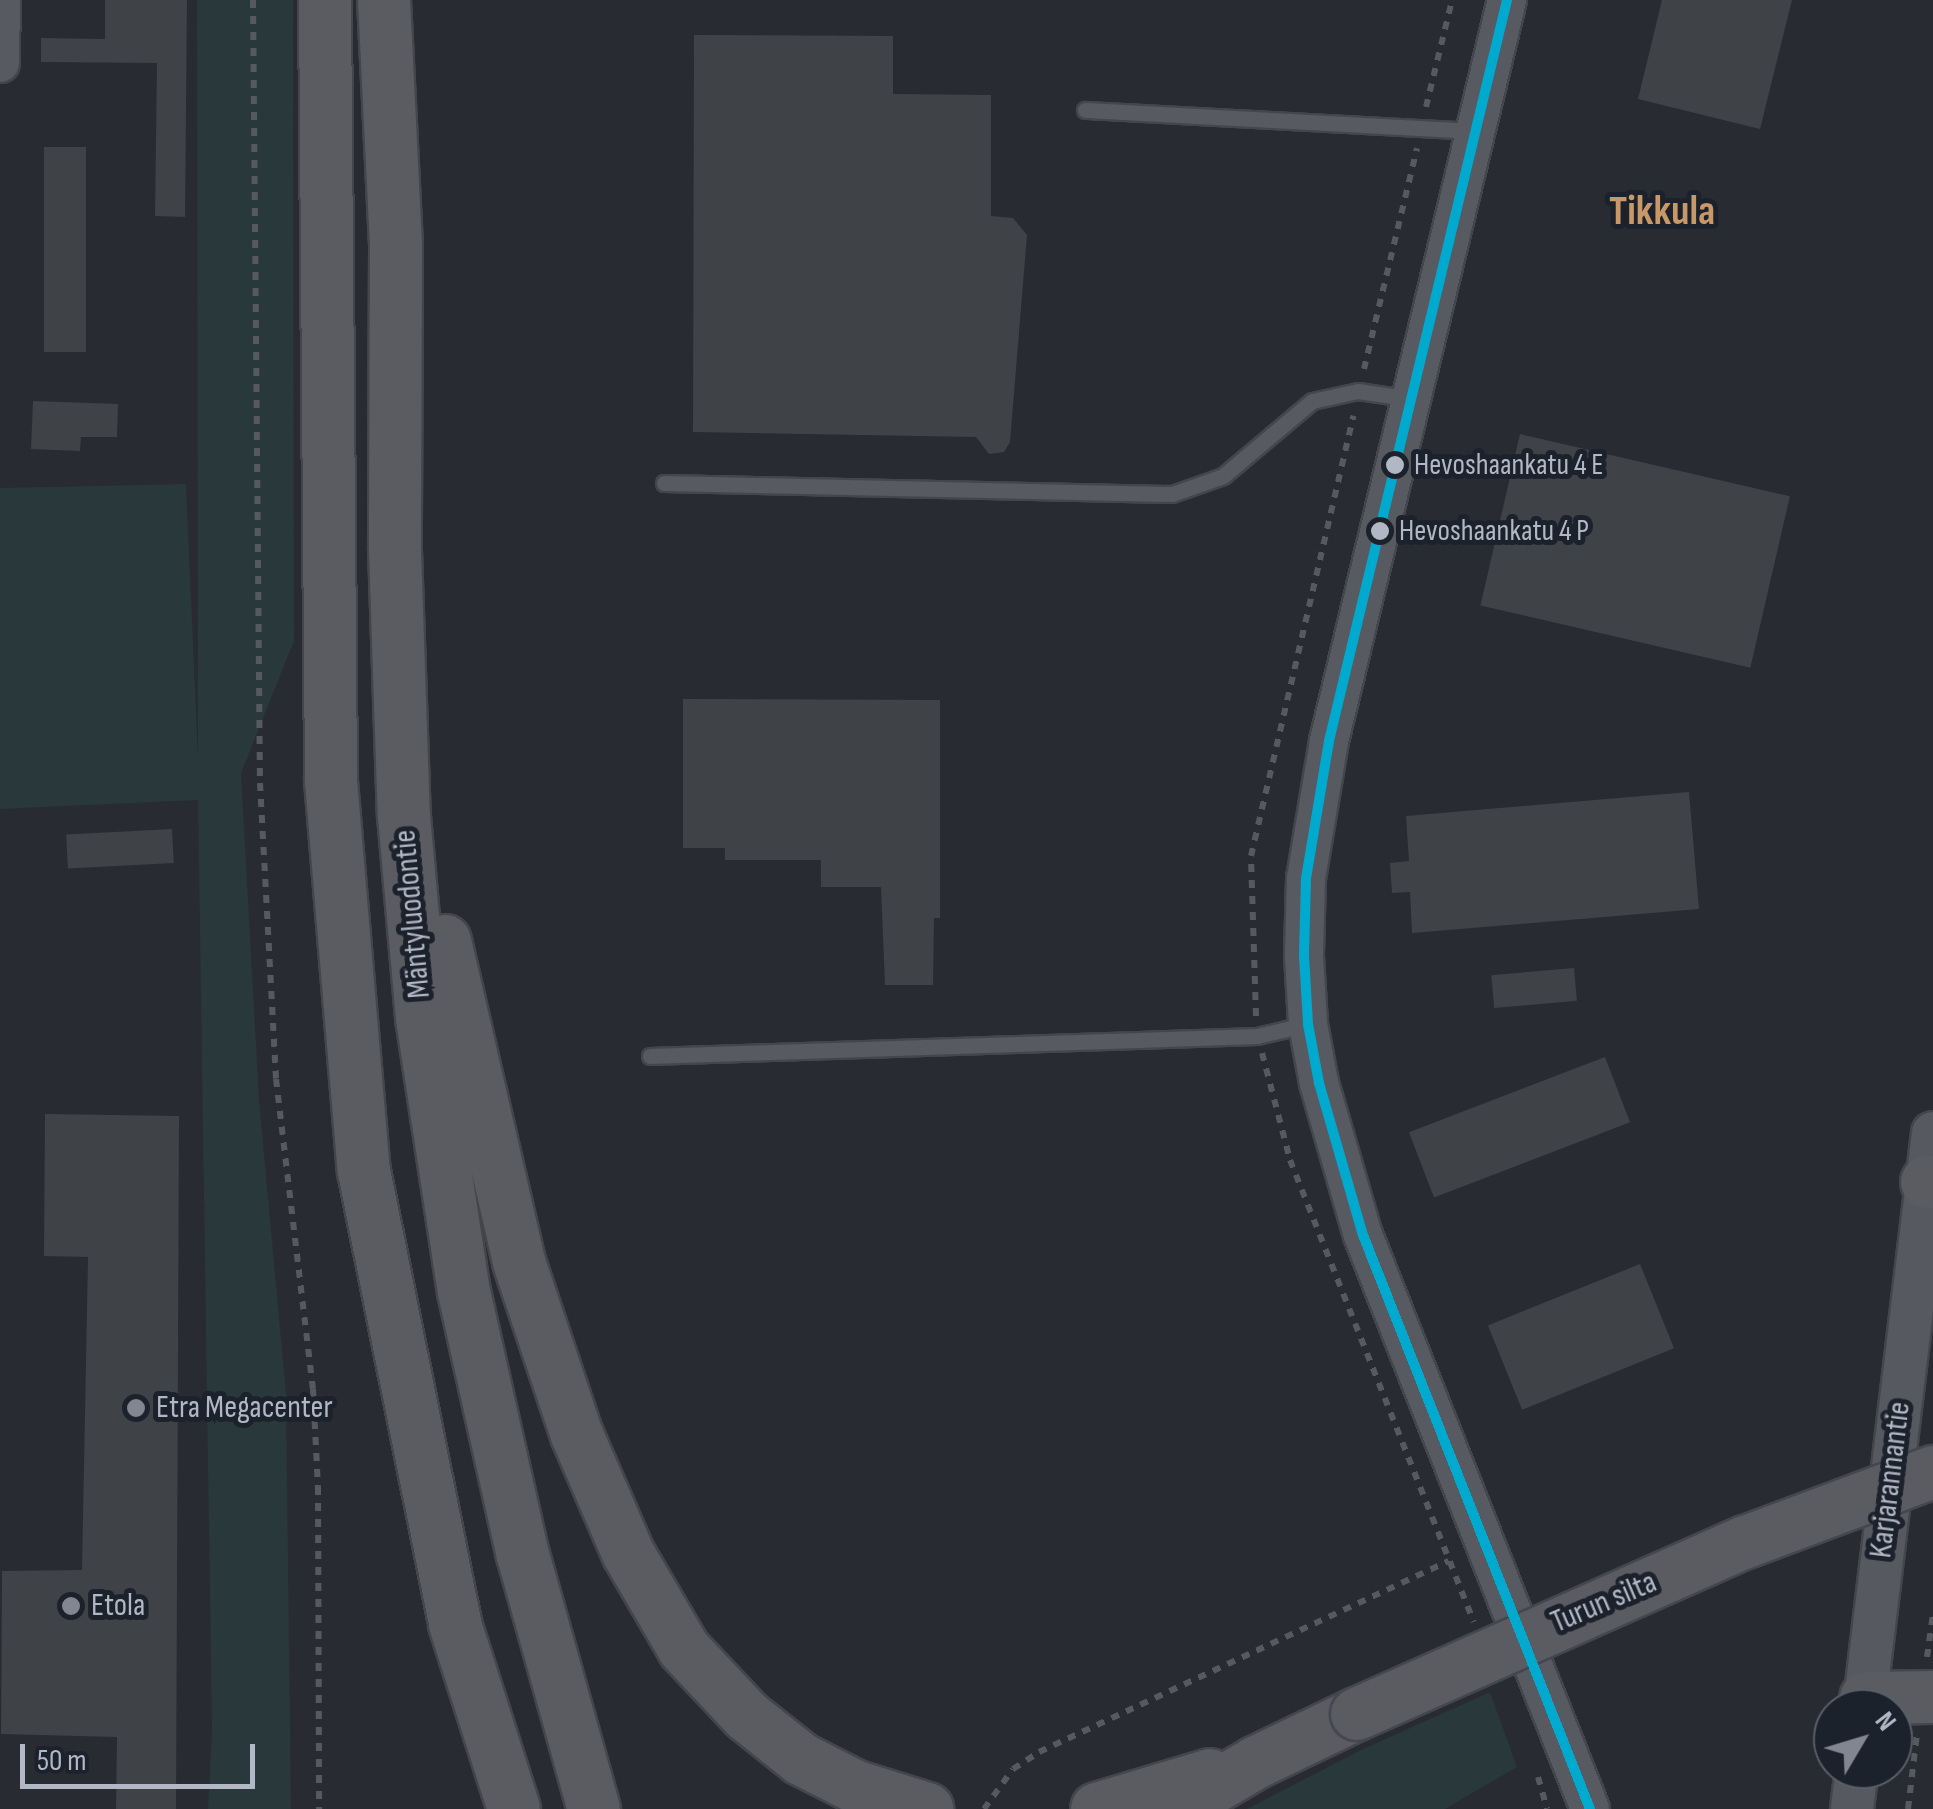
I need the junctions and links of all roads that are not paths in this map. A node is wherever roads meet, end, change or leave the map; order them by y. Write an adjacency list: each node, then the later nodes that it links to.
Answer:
1 (1, 0): 5 (street)
2 (325, 0): 17 (highway)
3 (384, 0): 10 (highway, Mäntyluodontie)
4 (1507, 0): 7 (street)
5 (0, 62)
6 (1085, 110): 7 (lane)
7 (1476, 131): 8 (street)
8 (1412, 399): 9 (lane); 11 (street)
9 (664, 483)
10 (404, 816): 18 (highway, Mäntyluodontie); 19 (highway)
11 (1308, 1024): 12 (lane); 22 (street)
12 (650, 1056)
13 (1931, 1166): 15 (main road, Karjarannantie)
14 (1933, 1472): 16 (highway, Turun silta, bridge)
15 (1867, 1689)
16 (1255, 1763): 20 (highway); 21 (highway, Turun silta)
17 (514, 1809)
18 (594, 1809)
19 (927, 1809)
20 (1097, 1809)
21 (1176, 1809)
22 (1590, 1809)

